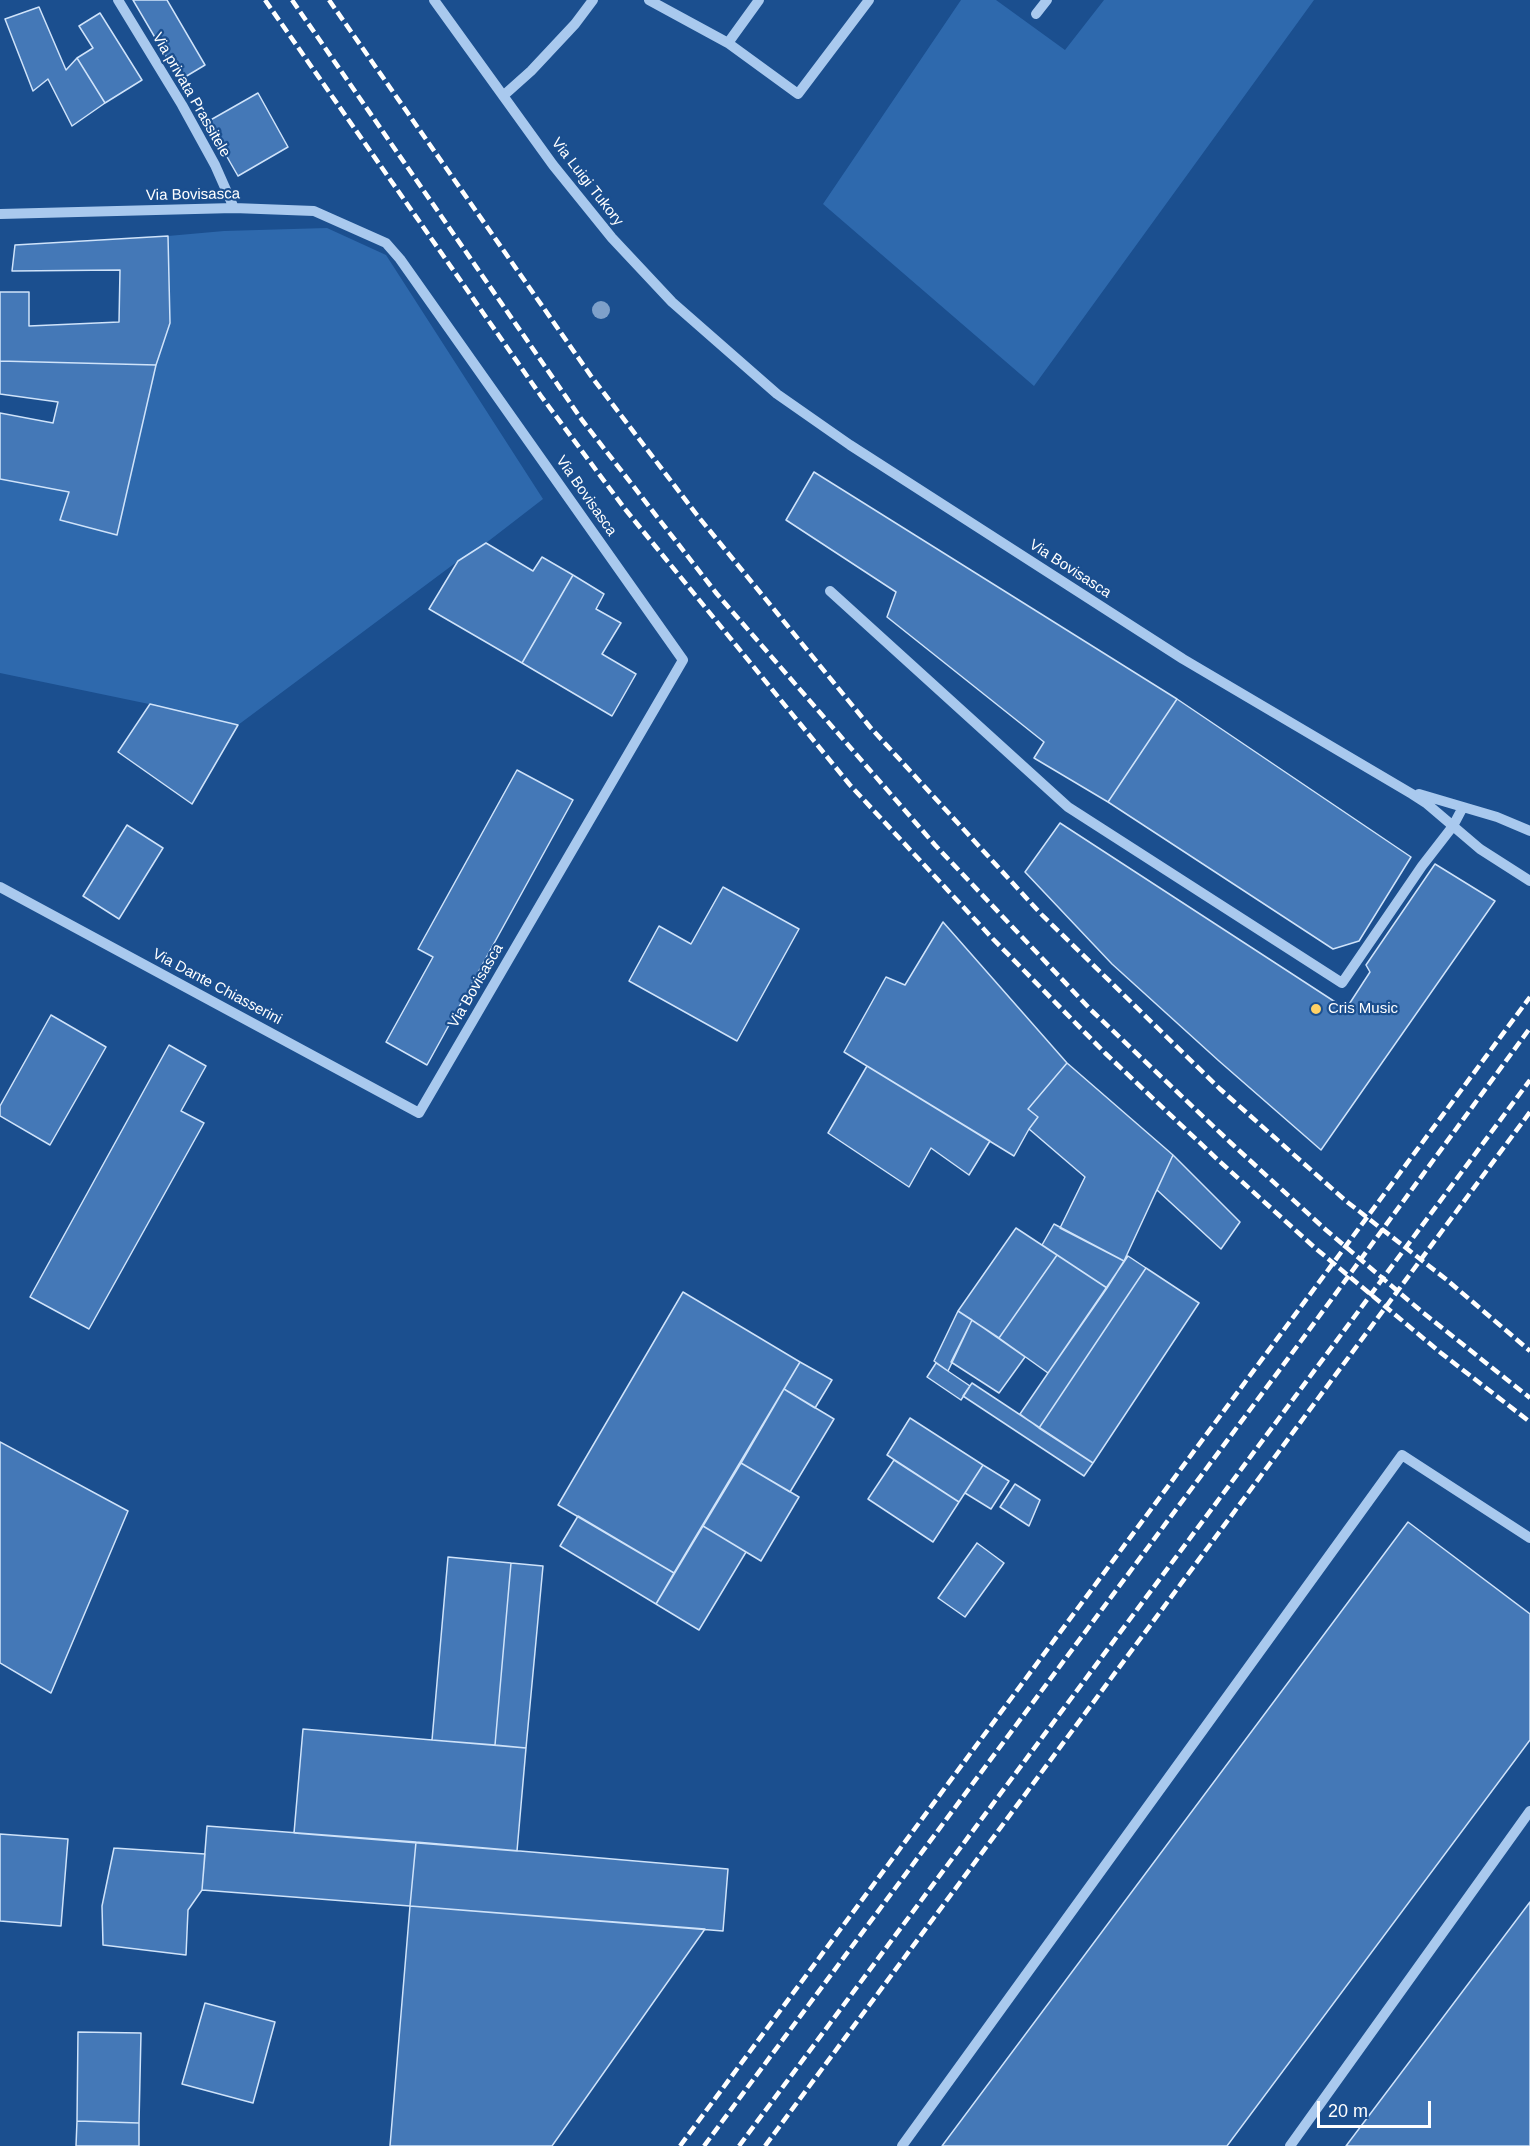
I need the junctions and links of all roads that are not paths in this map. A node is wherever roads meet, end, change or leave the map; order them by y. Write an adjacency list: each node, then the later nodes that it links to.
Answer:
1 (118, 0): 11 (street, Via privata Prassitele)
2 (434, 0): 10 (street, Via Luigi Tukory)
3 (593, 0): 10 (street)
4 (649, 0): 9 (street)
5 (759, 0): 9 (street)
6 (869, 0): 9 (street)
7 (1047, 0): 8 (street)
8 (1036, 14)
9 (728, 43)
10 (503, 96): 13 (street, Via Luigi Tukory)
11 (234, 208): 12 (street, Via Bovisasca); 21 (street, Via Bovisasca)
12 (0, 214)
13 (739, 362): 15 (street, Via Bovisasca)
14 (830, 591): 17 (street)
15 (1397, 784): 16 (street, Via Bovisasca); 17 (street, Via Bovisasca)
16 (1463, 807): 17 (street); 18 (street, Via Bovisasca)
17 (1453, 826): 19 (street, Via Bovisasca)
18 (1530, 831)
19 (1530, 881)
20 (0, 886): 21 (street, Via Dante Chiasserini)
21 (419, 1113)
22 (1530, 1538): 24 (street)
23 (1530, 1810): 25 (street)
24 (902, 2146)
25 (1290, 2146)

